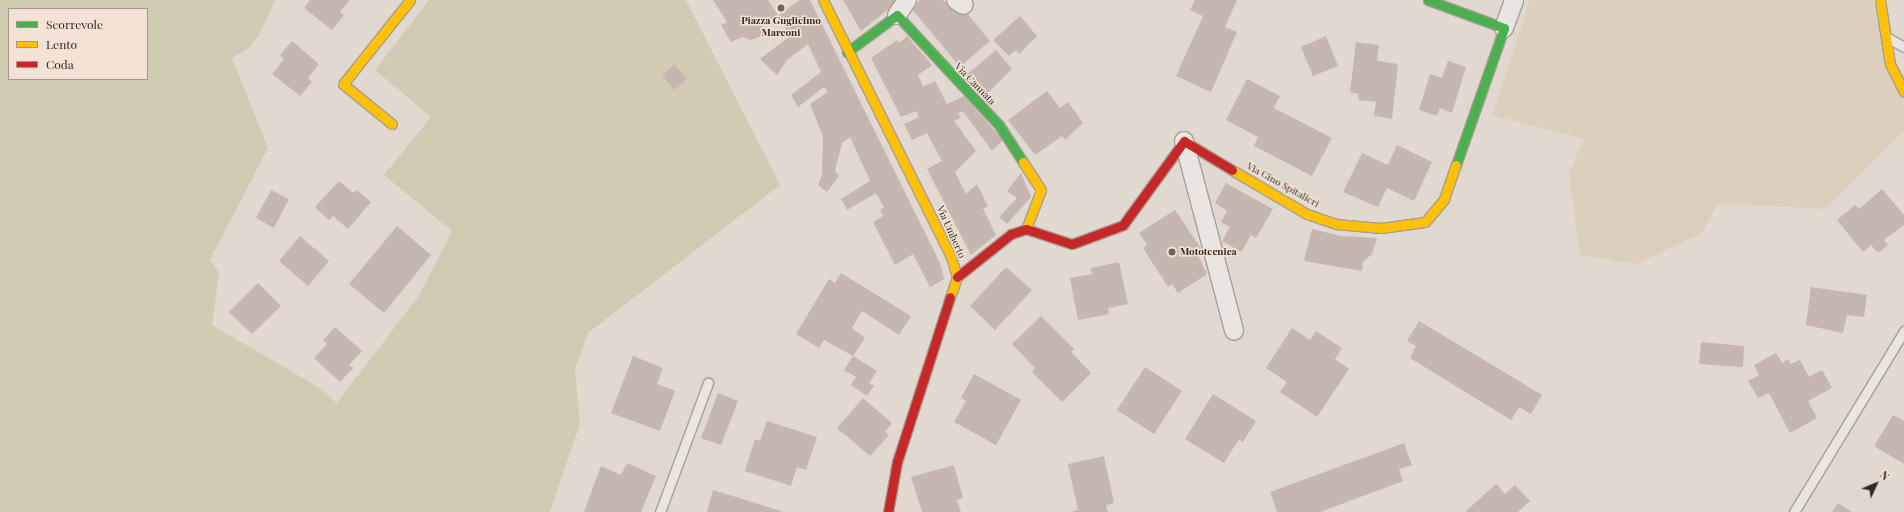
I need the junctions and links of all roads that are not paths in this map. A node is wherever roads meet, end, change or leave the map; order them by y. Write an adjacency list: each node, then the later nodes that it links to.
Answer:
1 (410, 0): 12 (street)
2 (823, 0): 10 (street, Via Umberto)
3 (1428, 0): 7 (street)
4 (1514, 0): 7 (street)
5 (1880, 0): 8 (street)
6 (902, 7): 10 (street, Via Cannata); 14 (street, Via Cannata)
7 (1504, 28): 13 (street, Via Gino Spitalieri)
8 (1884, 36): 9 (lane); 11 (street)
9 (1904, 47)
10 (847, 52): 15 (street, Via Umberto)
11 (1904, 92)
12 (392, 124)
13 (1184, 141): 14 (street); 16 (street)
14 (1026, 229): 15 (street)
15 (957, 278): 20 (street)
16 (1234, 330)
17 (1904, 331): 21 (lane)
18 (708, 383): 19 (lane)
19 (660, 512)
20 (888, 512)
21 (1794, 512)

